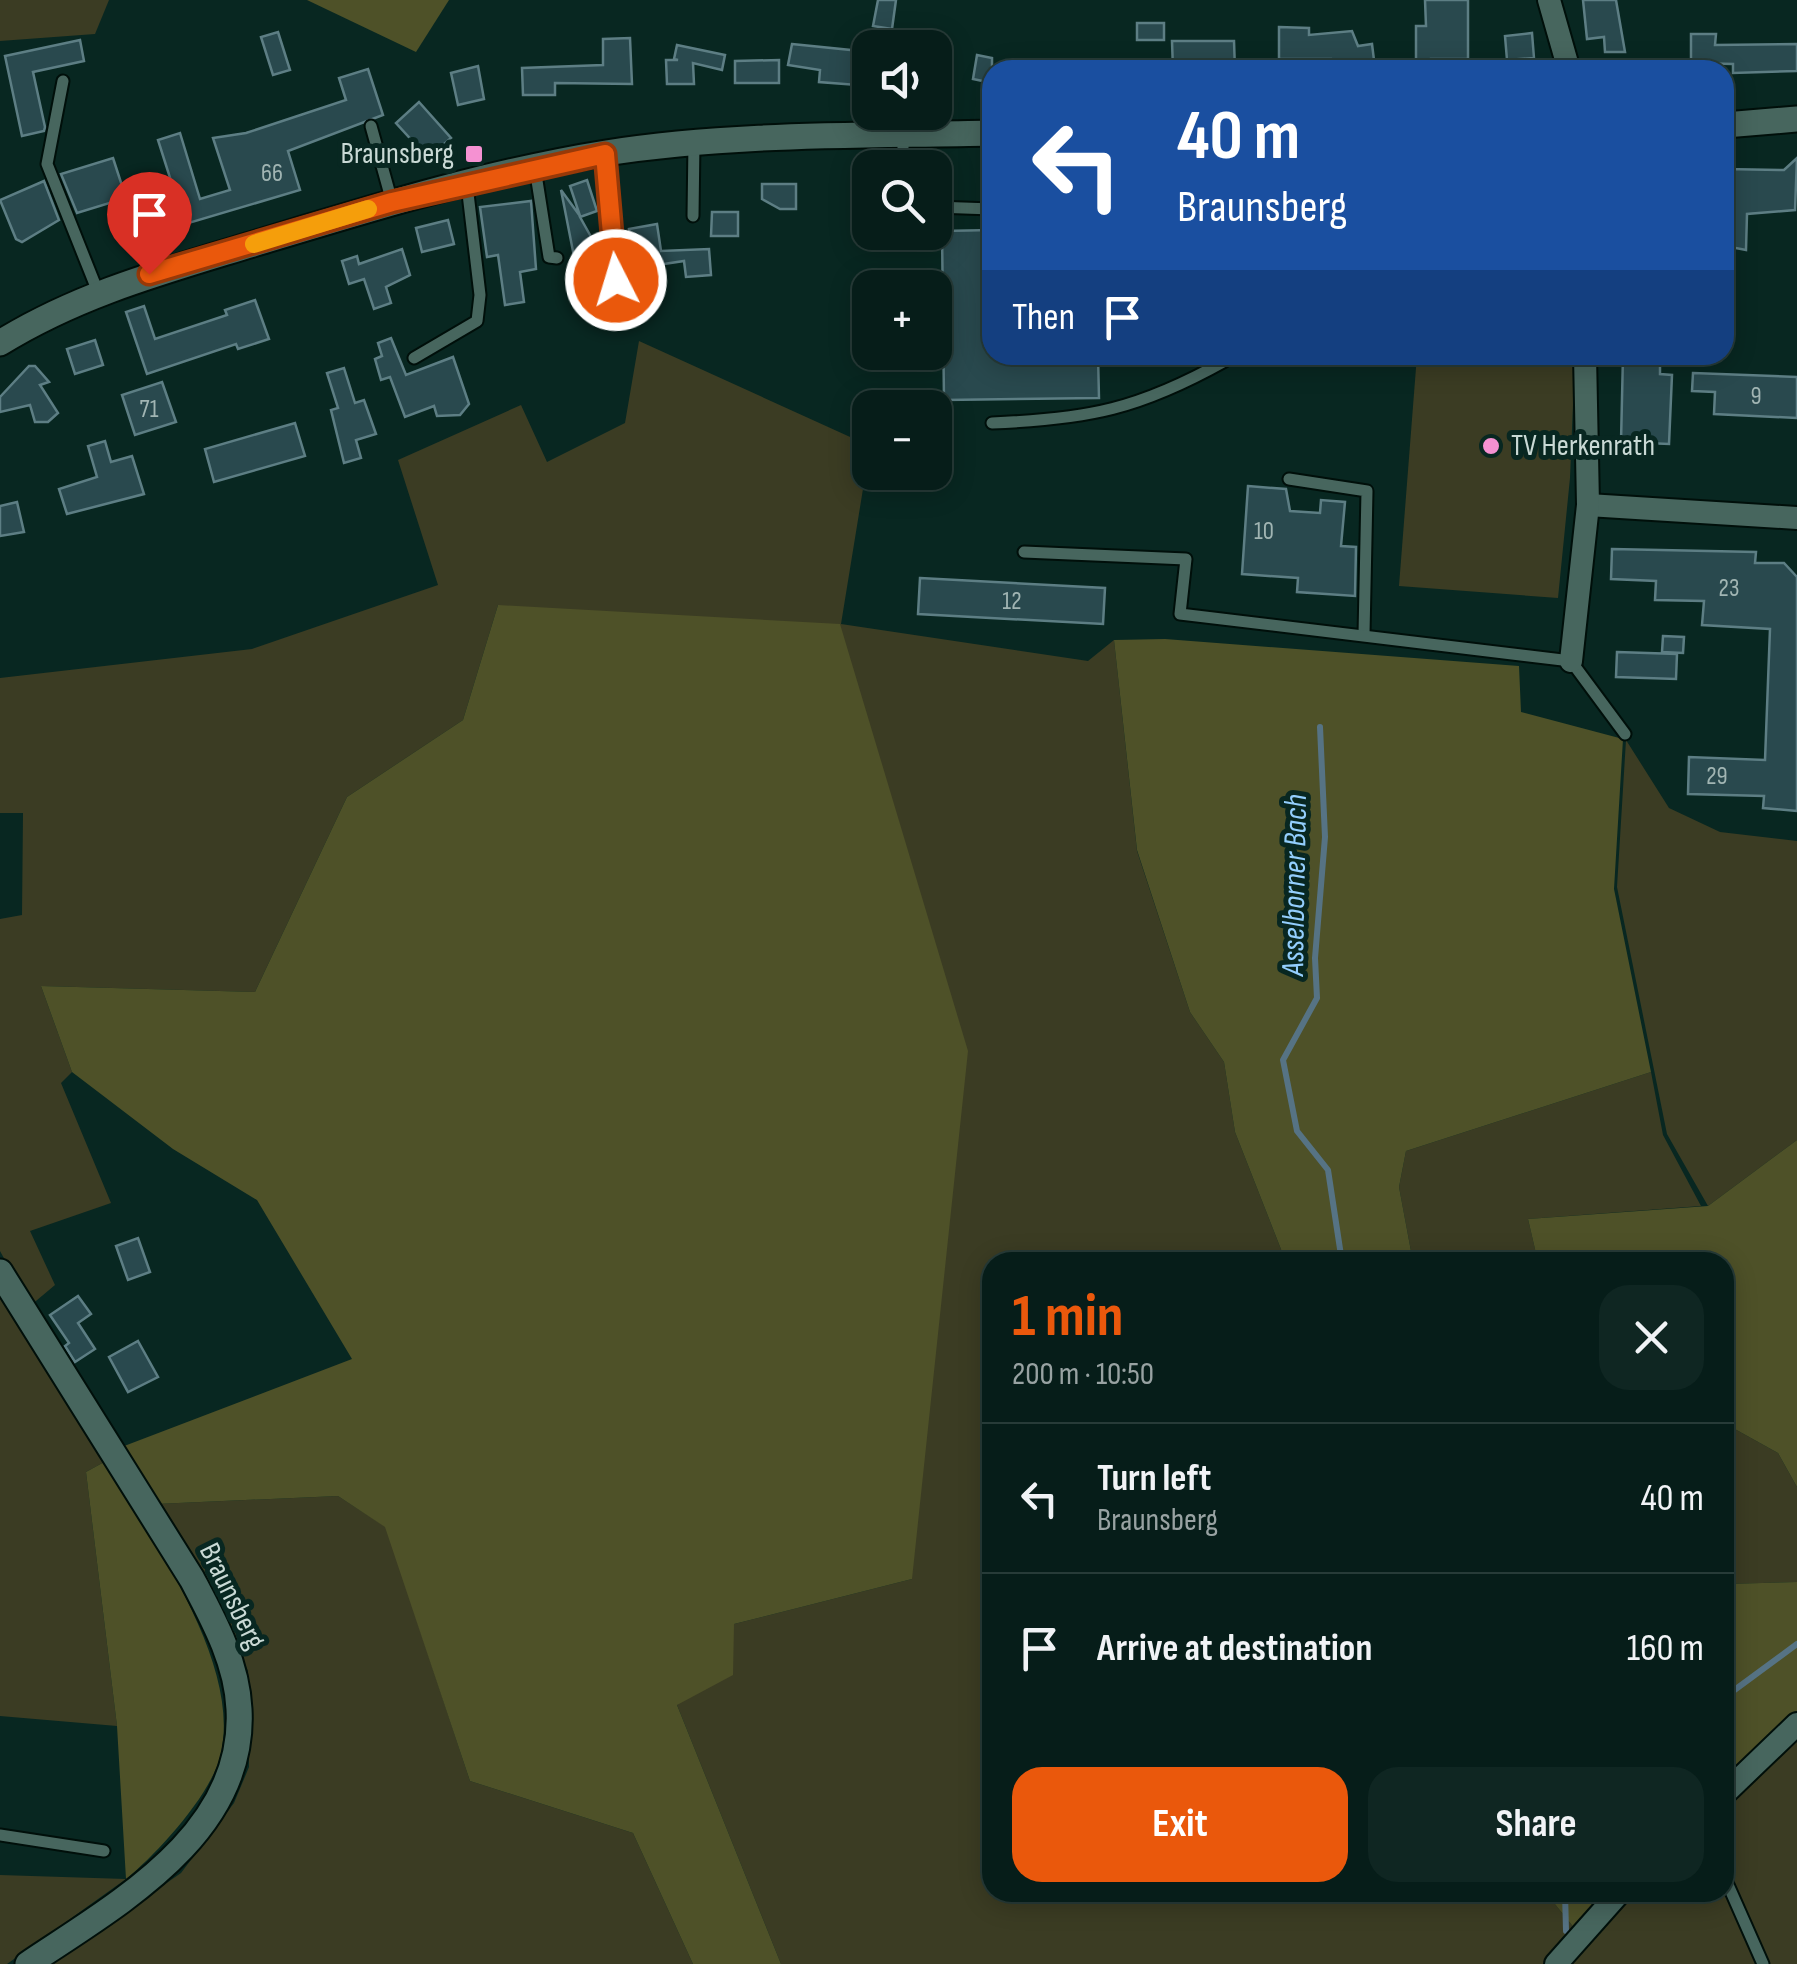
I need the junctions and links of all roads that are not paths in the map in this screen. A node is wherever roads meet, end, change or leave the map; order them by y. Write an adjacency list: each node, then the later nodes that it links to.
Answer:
1 (1549, 0): 2 (street)
2 (1565, 60)
3 (63, 81): 20 (lane)
4 (1797, 120): 5 (main road)
5 (1734, 125)
6 (370, 126): 14 (lane)
7 (982, 133): 8 (main road)
8 (903, 135): 9 (main road); 10 (lane)
9 (694, 142): 11 (main road); 17 (lane)
10 (903, 150)
11 (605, 154): 12 (main road); 19 (lane)
12 (534, 168): 13 (main road); 18 (lane)
13 (468, 185): 14 (main road); 22 (lane)
14 (392, 202): 20 (main road)
15 (952, 208): 16 (lane)
16 (982, 209)
17 (693, 216)
18 (557, 258)
19 (639, 280)
20 (98, 292): 21 (main road)
21 (0, 344)
22 (414, 358)
23 (1218, 365): 25 (lane)
24 (1585, 365): 27 (street)
25 (992, 424)
26 (1289, 479): 30 (lane)
27 (1588, 506): 28 (street); 31 (street)
28 (1797, 518)
29 (1024, 552): 30 (lane)
30 (1364, 634): 31 (lane)
31 (1570, 661): 32 (lane)
32 (1625, 734)
33 (0, 1272): 40 (main road, Braunsberg)
34 (1797, 1724): 35 (street)
35 (1734, 1784)
36 (0, 1836): 37 (lane)
37 (104, 1851)
38 (1734, 1898): 42 (lane)
39 (1611, 1902): 41 (street)
40 (28, 1964)
41 (1556, 1964)
42 (1763, 1964)

